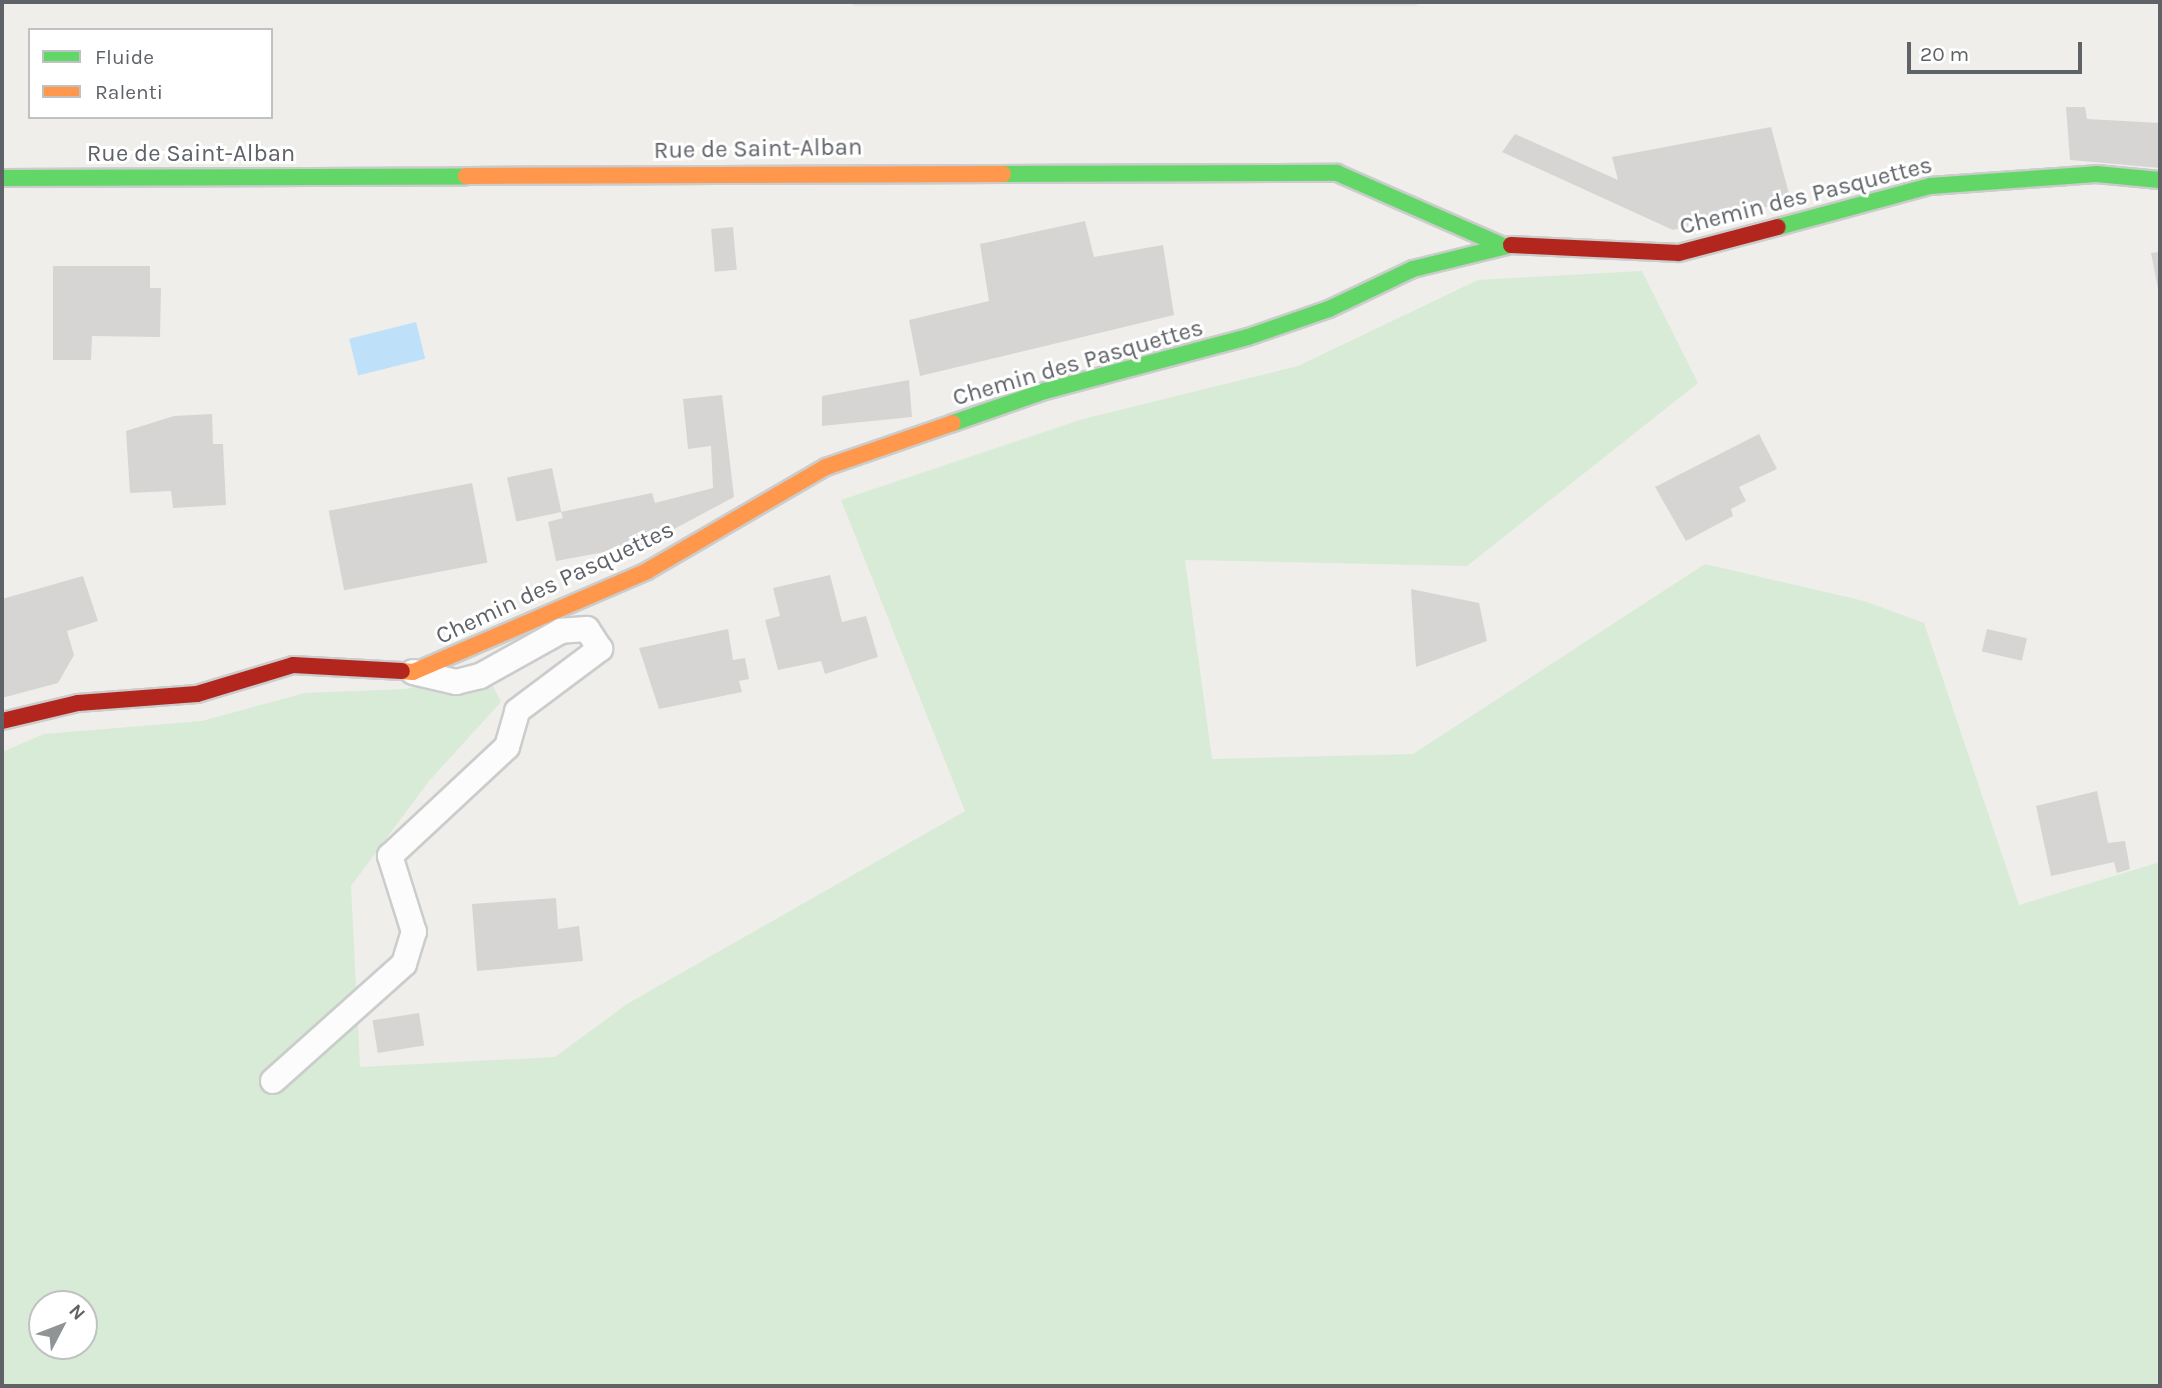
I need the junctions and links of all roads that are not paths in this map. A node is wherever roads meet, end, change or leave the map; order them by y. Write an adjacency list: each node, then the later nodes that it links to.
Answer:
1 (2, 178): 3 (street, Rue de Saint-Alban)
2 (2160, 180): 3 (street, Chemin des Pasquettes)
3 (1499, 244): 4 (street, Chemin des Pasquettes)
4 (413, 672): 5 (street, Chemin des Pasquettes); 6 (lane)
5 (2, 721)
6 (273, 1082)

